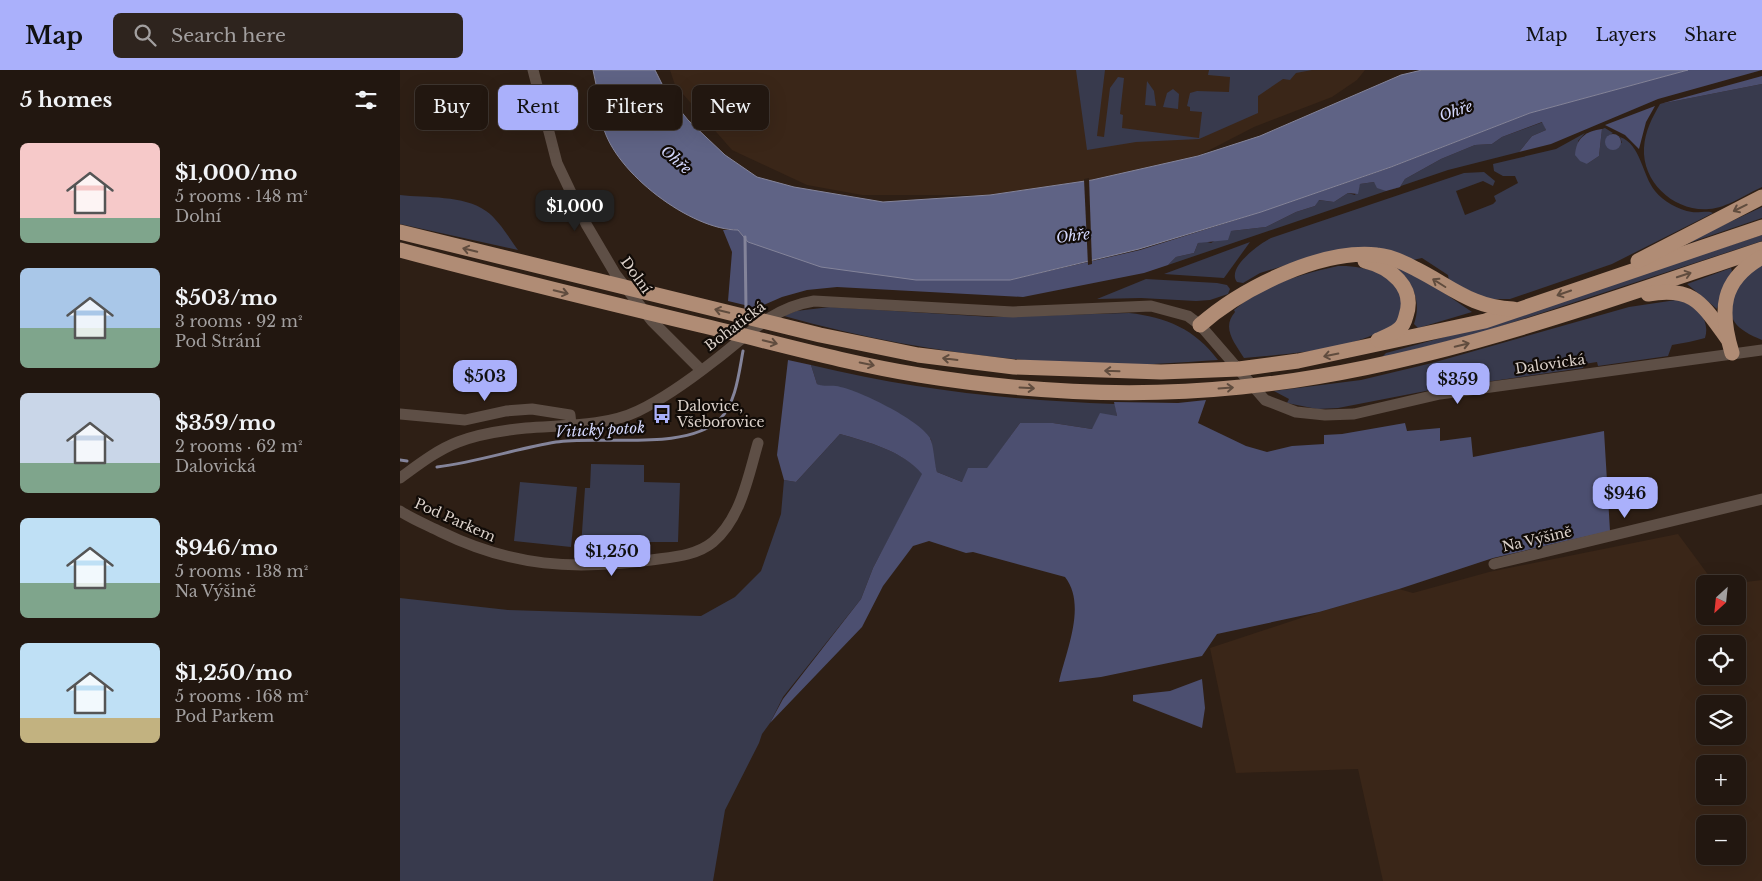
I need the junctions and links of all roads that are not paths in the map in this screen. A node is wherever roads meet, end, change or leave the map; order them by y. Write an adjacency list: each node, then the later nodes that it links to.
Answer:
1 (532, 70): 17 (street, Dolní)
2 (1762, 197): 9 (highway, one-way to 9)
3 (1762, 227): 9 (highway)
4 (400, 232): 14 (highway, one-way to 4)
5 (1762, 249): 10 (highway, one-way to 5)
6 (400, 250): 10 (highway, one-way to 10)
7 (1762, 256): 13 (highway)
8 (1326, 260): 11 (highway, one-way to 8); 12 (highway); 14 (highway)
9 (1610, 277): 11 (highway, one-way to 11)
10 (1604, 302): 13 (highway)
11 (1517, 310): 14 (highway)
12 (1200, 325): 16 (street, Dalovická); 17 (street, Bohatická)
13 (1727, 338): 16 (highway)
14 (1364, 348)
15 (1762, 350): 16 (street, Dalovická)
16 (1732, 353)
17 (701, 370): 19 (street, Bohatická)
18 (400, 414): 19 (street)
19 (570, 420): 21 (street, Bohatická)
20 (758, 443): 23 (street, Pod Parkem)
21 (400, 478)
22 (1762, 499): 24 (street, Na Výšině)
23 (400, 511)
24 (1494, 564)

